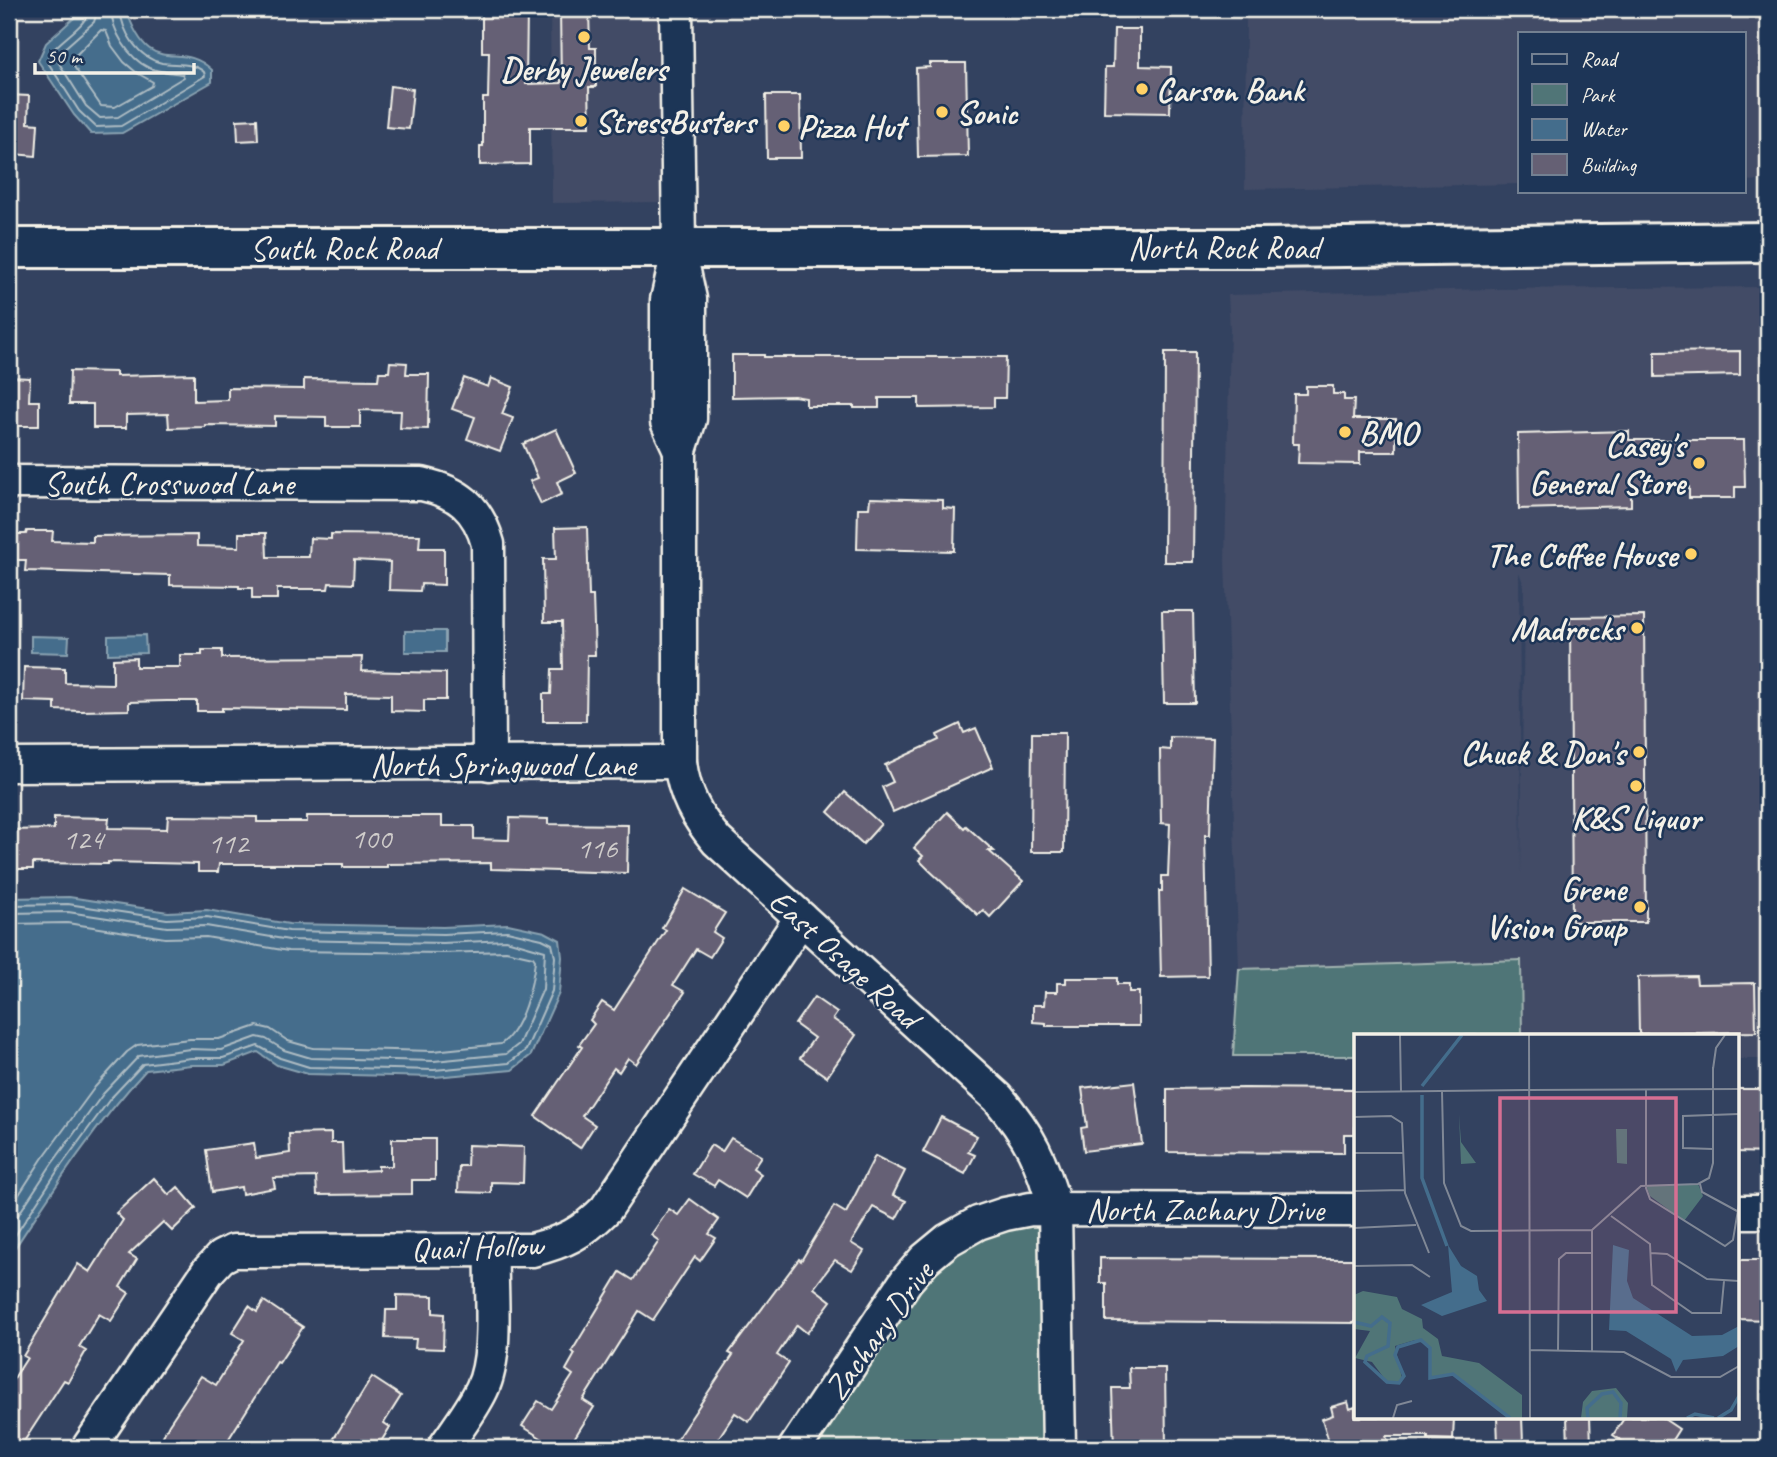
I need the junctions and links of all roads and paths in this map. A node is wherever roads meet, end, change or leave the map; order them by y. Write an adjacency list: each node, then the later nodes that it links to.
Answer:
1 (676, 9): 4 (street, East Osage Road)
2 (1768, 242): 4 (main road, North Rock Road)
3 (9, 248): 4 (main road, South Rock Road)
4 (679, 248): 6 (street, East Osage Road)
5 (9, 482): 7 (street, South Crosswood Lane)
6 (680, 762): 7 (street, North Springwood Lane); 9 (street, East Osage Road)
7 (489, 764): 8 (street, North Springwood Lane)
8 (9, 765)
9 (801, 918): 10 (street, East Osage Road); 14 (street, Quail Hollow)
10 (1055, 1209): 11 (street, North Zachary Drive); 17 (street, Zachary Drive); 18 (street, East Osage Road)
11 (1354, 1210)
12 (1738, 1212): 13 (street)
13 (1768, 1212)
14 (492, 1250): 15 (street, Quail Hollow); 16 (street)
15 (88, 1448)
16 (444, 1448)
17 (795, 1448)
18 (1059, 1448)

